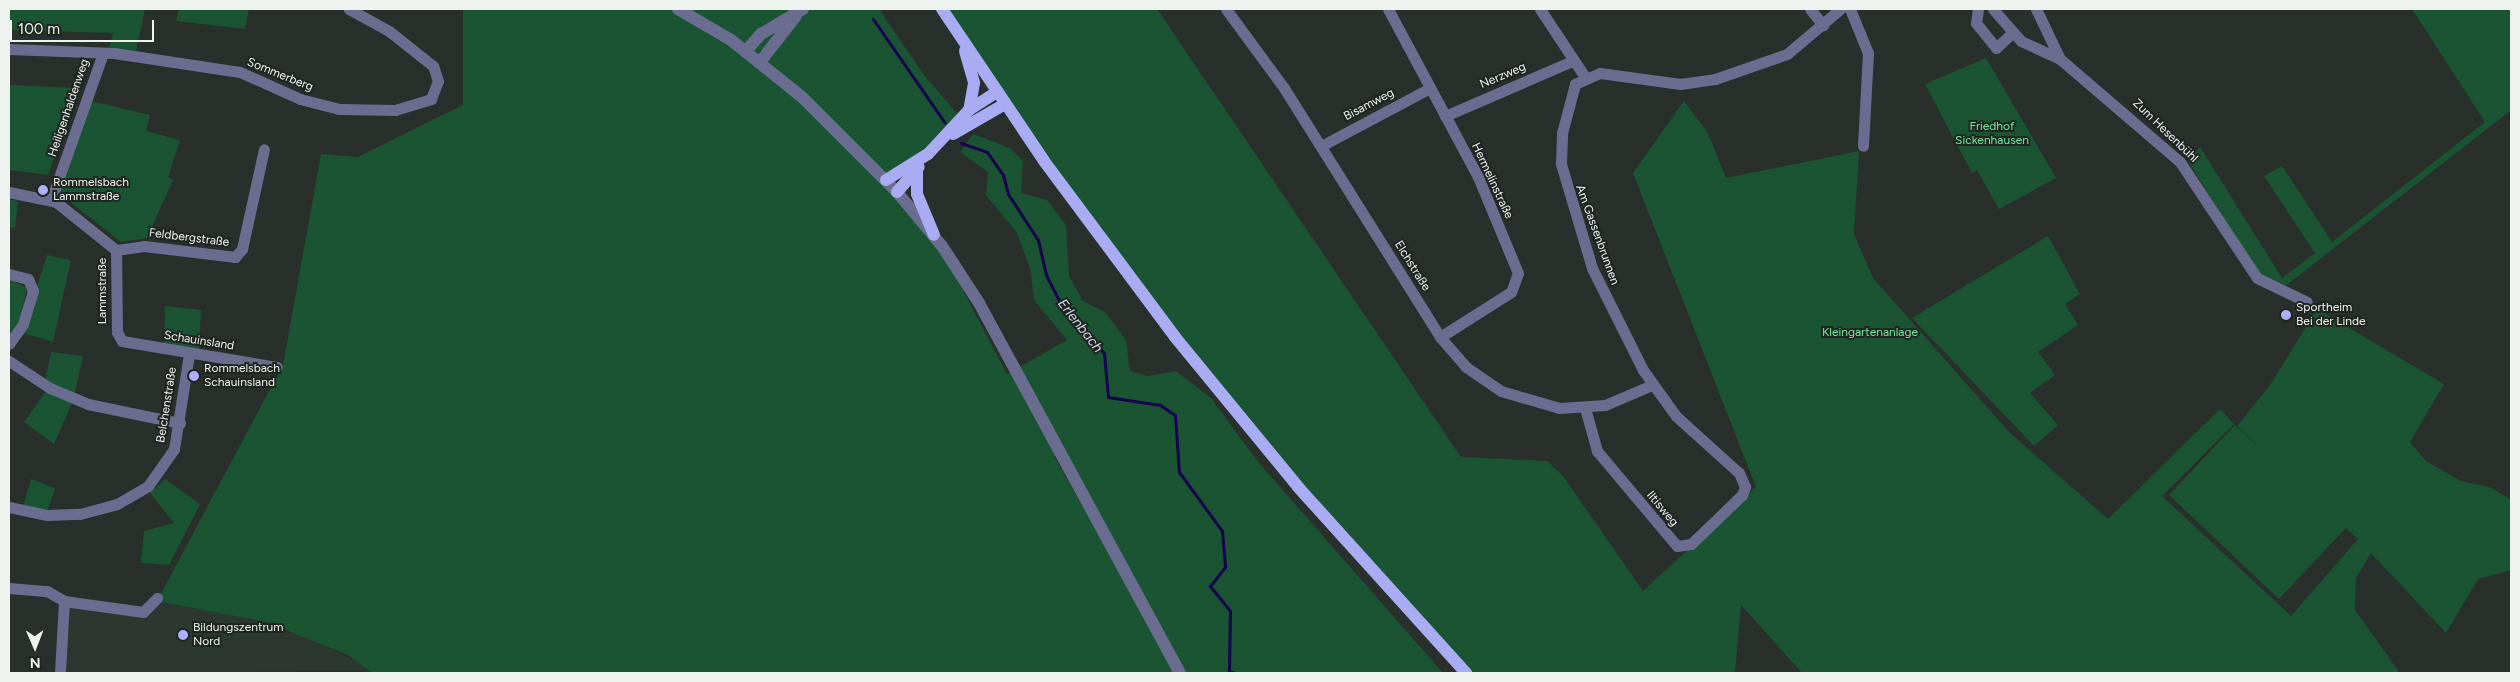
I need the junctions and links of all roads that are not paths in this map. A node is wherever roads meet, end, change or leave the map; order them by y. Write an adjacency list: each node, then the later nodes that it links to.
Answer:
1 (349, 9): 19 (street, Sommerberg)
2 (678, 9): 18 (street)
3 (942, 9): 16 (main road)
4 (1226, 9): 30 (street, Elchstraße)
5 (1388, 9): 24 (street, Hermelinstraße)
6 (1541, 9): 21 (street)
7 (1810, 9): 14 (street)
8 (1840, 9): 14 (street)
9 (1850, 9): 31 (street)
10 (1978, 9): 15 (street)
11 (1993, 9): 15 (street)
12 (2036, 9): 20 (street, Zum Hesenbühl)
13 (802, 10): 18 (street); 22 (street)
14 (1823, 25): 23 (street)
15 (2013, 32): 20 (street)
16 (958, 33): 25 (main road); 27 (main road)
17 (9, 49): 19 (street, Sommerberg)
18 (746, 51): 22 (street)
19 (103, 53): 38 (street, Heiligenhaldenweg)
20 (2060, 59): 42 (street, Zum Hesenbühl)
21 (1572, 61): 23 (street); 28 (street, Nerzweg)
22 (760, 62): 35 (street)
23 (1585, 77): 49 (street, Am Gassenbrunnen)
24 (1430, 88): 28 (street, Hermelinstraße); 30 (street, Bisamweg)
25 (997, 92): 26 (main road); 27 (main road)
26 (1005, 104): 29 (main road); 59 (main road)
27 (969, 110): 29 (main road)
28 (1445, 116): 44 (street, Hermelinstraße)
29 (948, 136): 33 (main road)
30 (1321, 146): 44 (street, Elchstraße)
31 (1863, 146)
32 (264, 149): 40 (street, Feldbergstraße)
33 (928, 154): 34 (main road); 35 (main road)
34 (917, 170): 37 (main road); 39 (main road)
35 (886, 180): 37 (street)
36 (9, 192): 38 (street, Lammstraße)
37 (897, 192): 39 (street)
38 (51, 200): 40 (street, Lammstraße)
39 (934, 234): 58 (street)
40 (116, 250): 43 (street, Lammstraße)
41 (9, 274): 45 (street)
42 (2307, 302)
43 (119, 338): 46 (street, Schauinsland)
44 (1440, 338): 50 (street, Elchstraße)
45 (9, 344)
46 (188, 354): 48 (street, Schauinsland); 51 (street, Belchenstraße)
47 (9, 361): 51 (street)
48 (277, 367)
49 (1652, 385): 50 (street, Elchstraße); 52 (street, Am Gassenbrunnen)
50 (1584, 408): 52 (street, Iltisweg)
51 (180, 423): 53 (street, Belchenstraße)
52 (1745, 488)
53 (9, 507)
54 (9, 588): 56 (street)
55 (156, 598): 56 (street)
56 (64, 601): 57 (street)
57 (60, 673)
58 (1180, 673)
59 (1466, 673)

